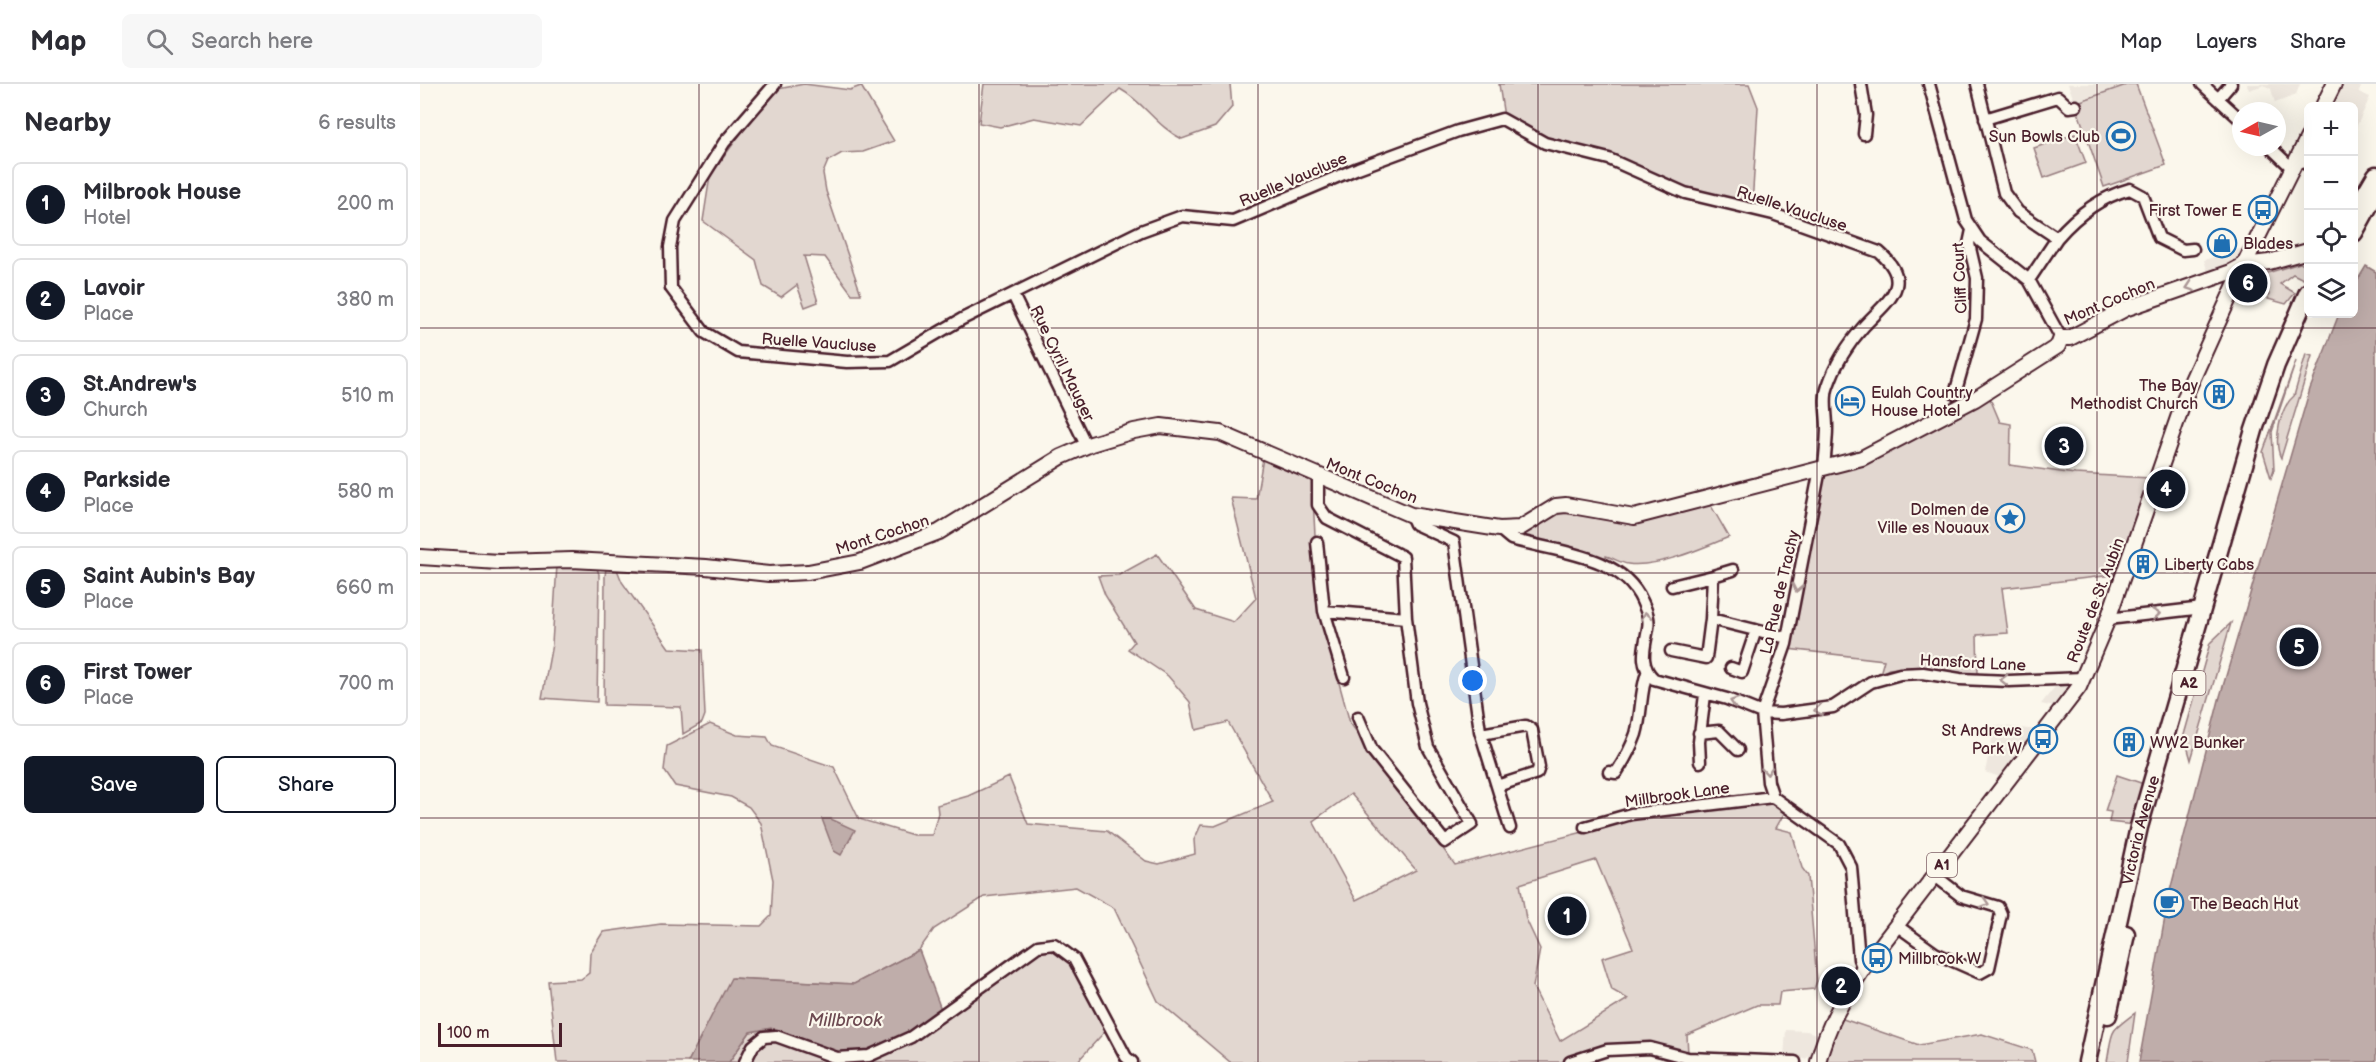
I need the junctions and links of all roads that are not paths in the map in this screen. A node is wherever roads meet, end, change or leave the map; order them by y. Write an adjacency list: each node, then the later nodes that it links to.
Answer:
1 (775, 84): 26 (street, Ruelle Vaucluse)
2 (1861, 84): 13 (street)
3 (1929, 84): 20 (street)
4 (1977, 84): 12 (street)
5 (2202, 84): 8 (street)
6 (2231, 84): 8 (street)
7 (2334, 84): 9 (main road)
8 (2218, 99): 11 (street)
9 (2324, 102)
10 (2076, 106): 12 (street)
11 (2232, 112)
12 (1985, 119): 21 (street)
13 (1864, 135)
14 (2286, 156): 15 (street)
15 (2300, 164): 24 (main road, Route de St. Aubin / A1)
16 (2376, 175): 17 (highway)
17 (2364, 193): 18 (highway); 19 (highway)
18 (2356, 210)
19 (2358, 217)
20 (1972, 230): 25 (street); 30 (street, Cliff Court)
21 (2057, 238): 22 (street); 25 (street)
22 (2193, 249)
23 (2304, 252): 24 (main road, Mont Cochon)
24 (2244, 265): 29 (main road, Mont Cochon, one-way to 29); 45 (main road, Route de St. Aubin / A1)
25 (2029, 280): 29 (street)
26 (1013, 295): 31 (street, Rue Cyril Mauger); 32 (street, Ruelle Vaucluse)
27 (2304, 301): 41 (highway, Victoria Avenue / A2)
28 (2308, 318): 76 (highway, Victoria Avenue / A2)
29 (2061, 338): 32 (main road, Mont Cochon)
30 (1955, 394)
31 (1086, 445): 33 (main road, Mont Cochon); 37 (main road, Mont Cochon)
32 (1822, 469): 35 (main road, Mont Cochon); 47 (street, La Rue de Trachy, one-way to 47)
33 (1318, 476): 34 (main road, Mont Cochon); 43 (street)
34 (1411, 515): 35 (main road, Mont Cochon); 59 (street)
35 (1499, 529): 52 (street, one-way to 35)
36 (1317, 542): 42 (street)
37 (420, 557)
38 (1733, 570): 39 (street)
39 (1713, 576): 40 (street); 44 (street)
40 (1672, 586)
41 (2204, 608): 45 (street, one-way to 41); 75 (highway, Victoria Avenue / A2)
42 (1324, 611): 43 (street); 53 (street)
43 (1406, 618): 57 (street)
44 (1711, 619): 46 (street); 49 (street)
45 (2108, 620): 54 (main road, Route de St. Aubin / A1)
46 (1756, 630): 47 (street); 51 (street)
47 (1787, 638): 56 (street, La Rue de Trachy)
48 (1671, 651): 49 (street)
49 (1706, 658): 50 (street)
50 (1717, 662)
51 (1731, 668)
52 (1647, 673): 55 (street); 62 (street)
53 (1344, 677)
54 (2083, 678): 56 (street, Hansford Lane, one-way to 56); 67 (main road, Route de St. Aubin / A1)
55 (1705, 695): 56 (street, one-way to 55); 58 (street)
56 (1762, 713): 64 (street, La Rue de Trachy, one-way to 64)
57 (1358, 717)
58 (1699, 733): 60 (street); 61 (street)
59 (1481, 734): 63 (street); 63 (street)
60 (1738, 750)
61 (1700, 762)
62 (1609, 772)
63 (1497, 786): 66 (street)
64 (1773, 797): 65 (street, Millbrook Lane); 69 (street)
65 (1585, 827)
66 (1510, 828)
67 (1934, 875): 68 (main road, Route de St. Aubin / A1); 68 (street, one-way to 68)
68 (1896, 925): 69 (main road, Route de St. Aubin / A1)
69 (1863, 969): 74 (main road, Route de St. Aubin / A1)
70 (745, 1062): 71 (street)
71 (1132, 1062)
72 (1570, 1062): 73 (street)
73 (1795, 1062)
74 (1818, 1062)
75 (2087, 1062)
76 (2098, 1062)

